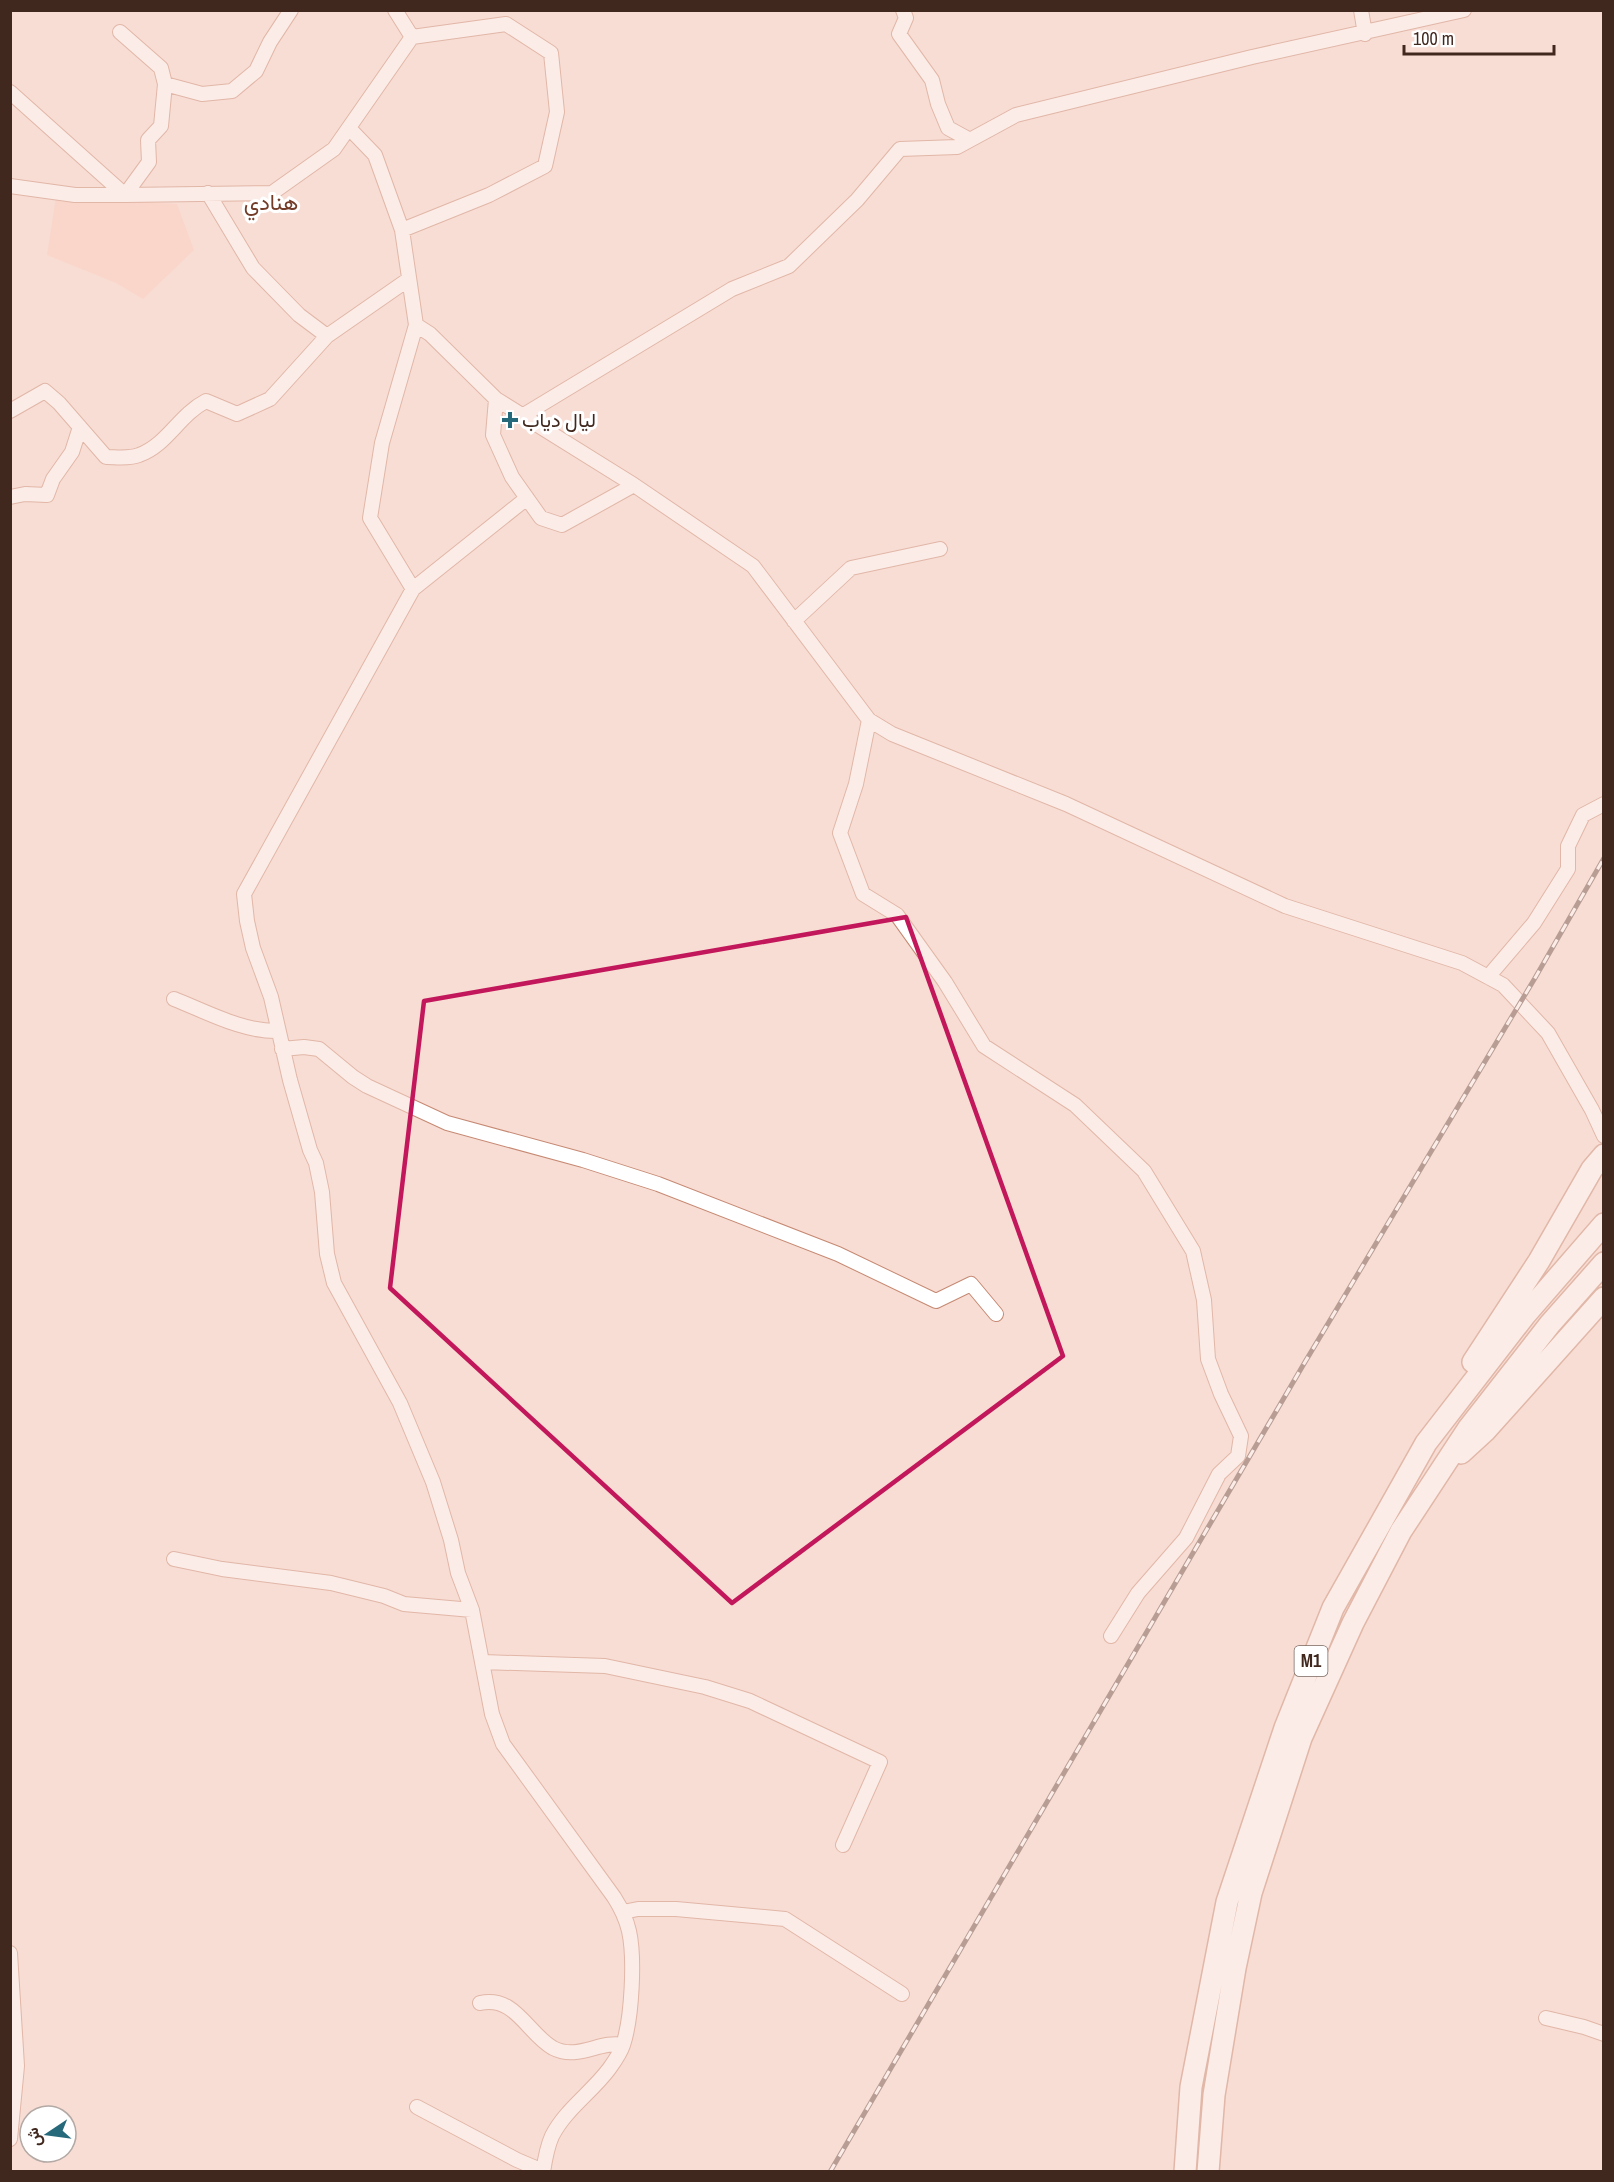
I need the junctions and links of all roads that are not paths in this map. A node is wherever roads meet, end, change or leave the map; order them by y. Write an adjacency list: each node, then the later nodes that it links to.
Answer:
1 (291, 10): 9 (street)
2 (903, 10): 12 (street)
3 (1361, 10): 7 (street)
4 (1464, 10): 7 (street)
5 (395, 11): 8 (street)
6 (120, 32): 9 (street)
7 (1365, 34): 12 (street)
8 (412, 37): 11 (street); 16 (street)
9 (165, 84): 15 (street)
10 (10, 92): 15 (street)
11 (349, 128): 14 (street); 16 (street)
12 (970, 140): 22 (street)
13 (10, 186): 15 (street)
14 (208, 193): 15 (street); 19 (street)
15 (125, 195)
16 (402, 230): 17 (street)
17 (409, 279): 18 (street); 19 (street)
18 (416, 325): 20 (street); 28 (street)
19 (327, 336): 23 (street)
20 (496, 399): 22 (street); 26 (street)
21 (10, 411): 23 (street)
22 (522, 416): 24 (street)
23 (80, 427): 25 (street)
24 (634, 484): 26 (street); 29 (street)
25 (10, 497)
26 (527, 498): 28 (street)
27 (940, 549): 29 (street)
28 (413, 589): 34 (street)
29 (794, 621): 30 (street)
30 (868, 720): 32 (street); 46 (street)
31 (1604, 804): 32 (street)
32 (1488, 977): 36 (street)
33 (174, 999): 34 (street)
34 (278, 1032): 35 (street)
35 (282, 1049): 41 (street); 45 (street)
36 (1604, 1136)
37 (1604, 1155): 42 (highway)
38 (1604, 1224): 42 (highway, M1)
39 (1604, 1263): 43 (highway, M1)
40 (1604, 1298): 43 (highway)
41 (996, 1314)
42 (1426, 1443): 59 (highway, M1)
43 (1446, 1462): 60 (highway, M1)
44 (174, 1559): 45 (street)
45 (472, 1610): 47 (street)
46 (1111, 1636)
47 (483, 1662): 48 (street); 49 (street)
48 (843, 1845)
49 (623, 1912): 51 (street); 55 (street)
50 (10, 1953): 57 (street)
51 (902, 1994)
52 (480, 2003): 55 (street)
53 (1546, 2018): 54 (street)
54 (1604, 2034)
55 (623, 2045): 58 (street)
56 (417, 2107): 58 (street)
57 (10, 2139)
58 (543, 2171)
59 (1185, 2172)
60 (1208, 2172)

